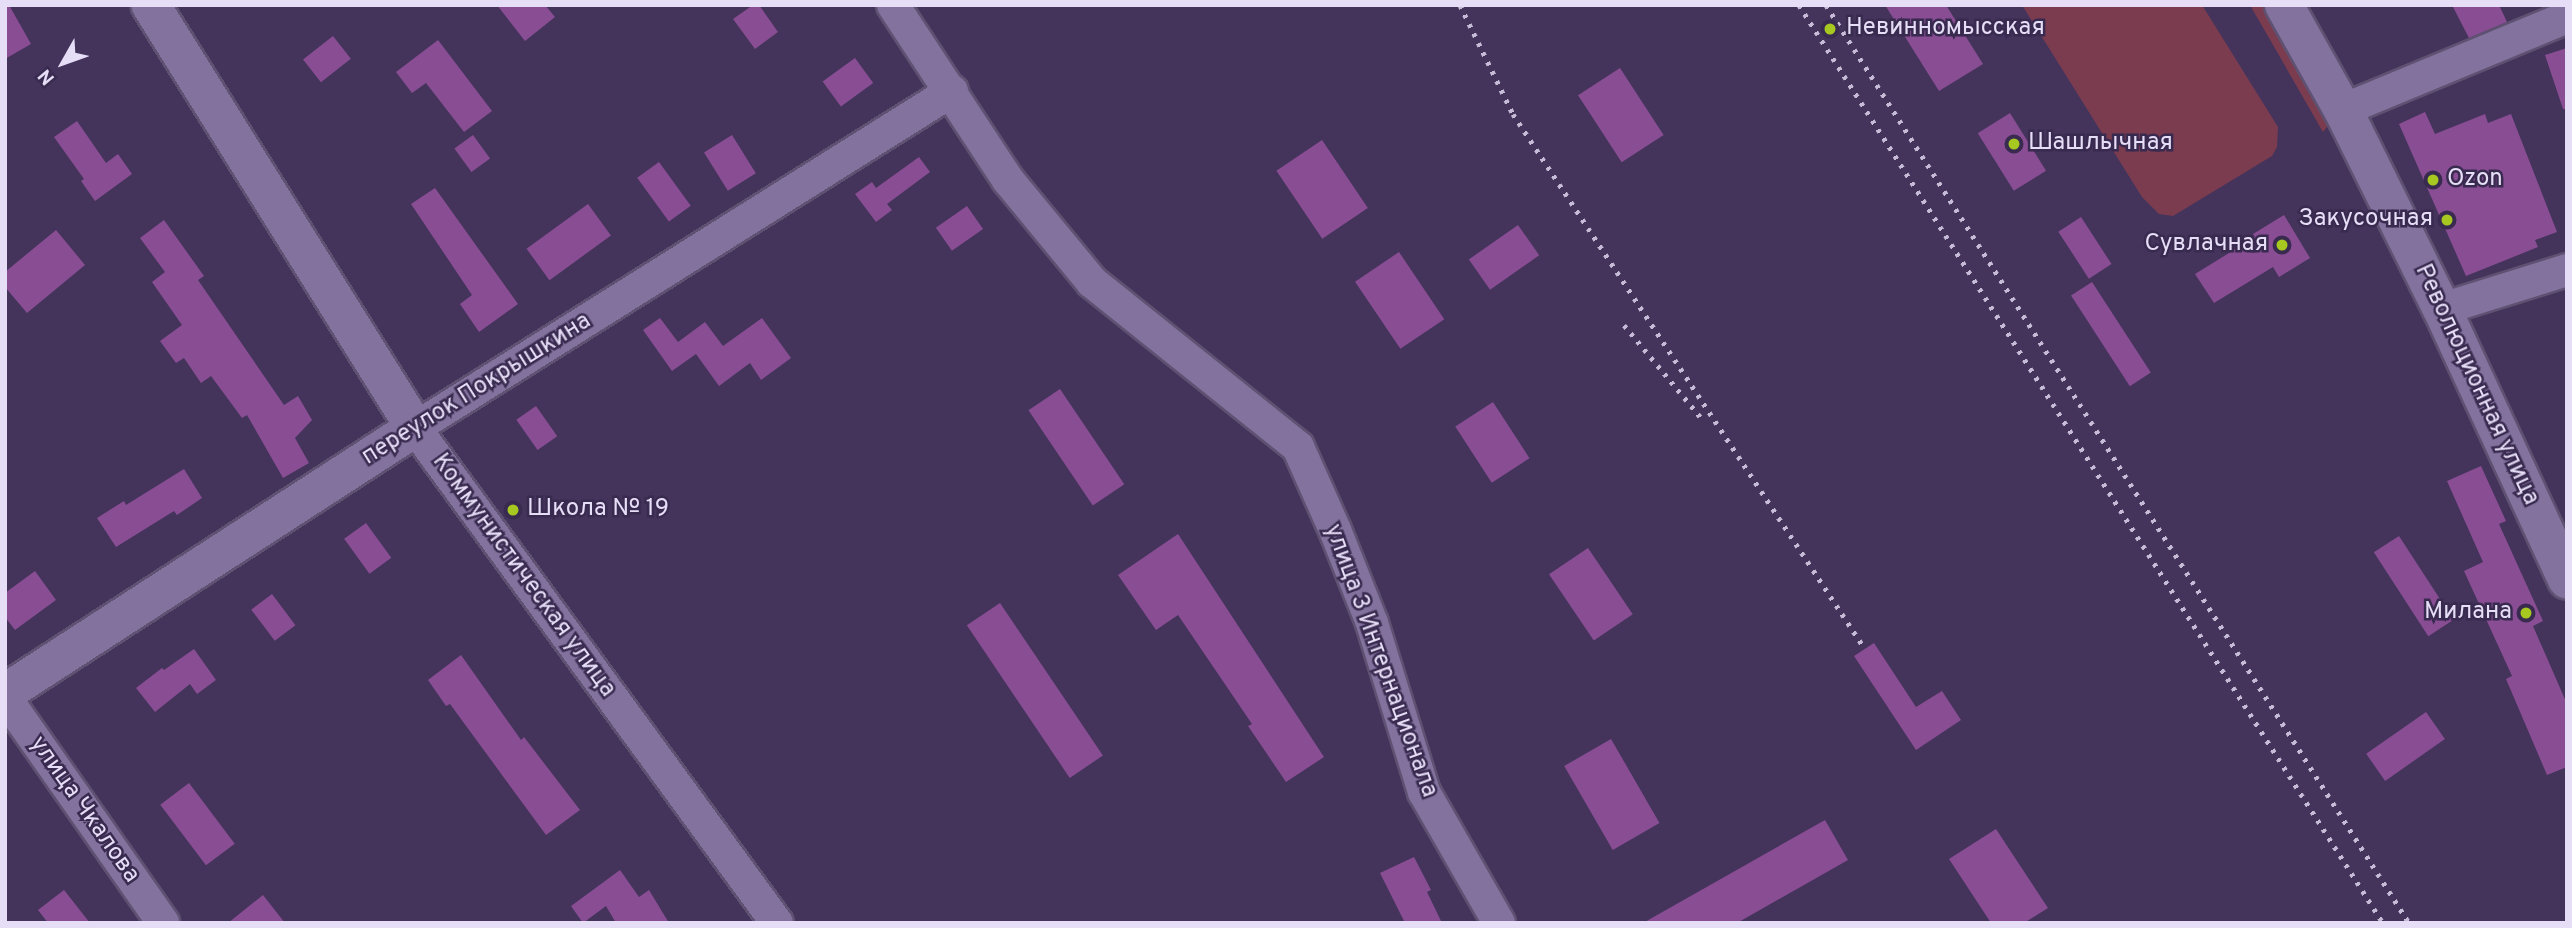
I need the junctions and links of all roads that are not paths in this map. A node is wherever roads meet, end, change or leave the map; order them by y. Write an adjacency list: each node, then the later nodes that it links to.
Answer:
1 (151, 5): 9 (street, Коммунистическая улица)
2 (893, 5): 5 (street, улица 3 Интернационала)
3 (2284, 5): 6 (street, Революционная улица)
4 (2567, 17): 6 (street)
5 (952, 91): 9 (street, переулок Покрышкина); 14 (street, улица 3 Интернационала)
6 (2343, 110): 8 (street, Революционная улица)
7 (2567, 270): 8 (street)
8 (2442, 309): 10 (street, Революционная улица)
9 (415, 428): 11 (street, переулок Покрышкина); 13 (street, Коммунистическая улица)
10 (2567, 580)
11 (5, 695): 12 (street, улица Чкалова)
12 (163, 923)
13 (778, 923)
14 (1499, 923)

